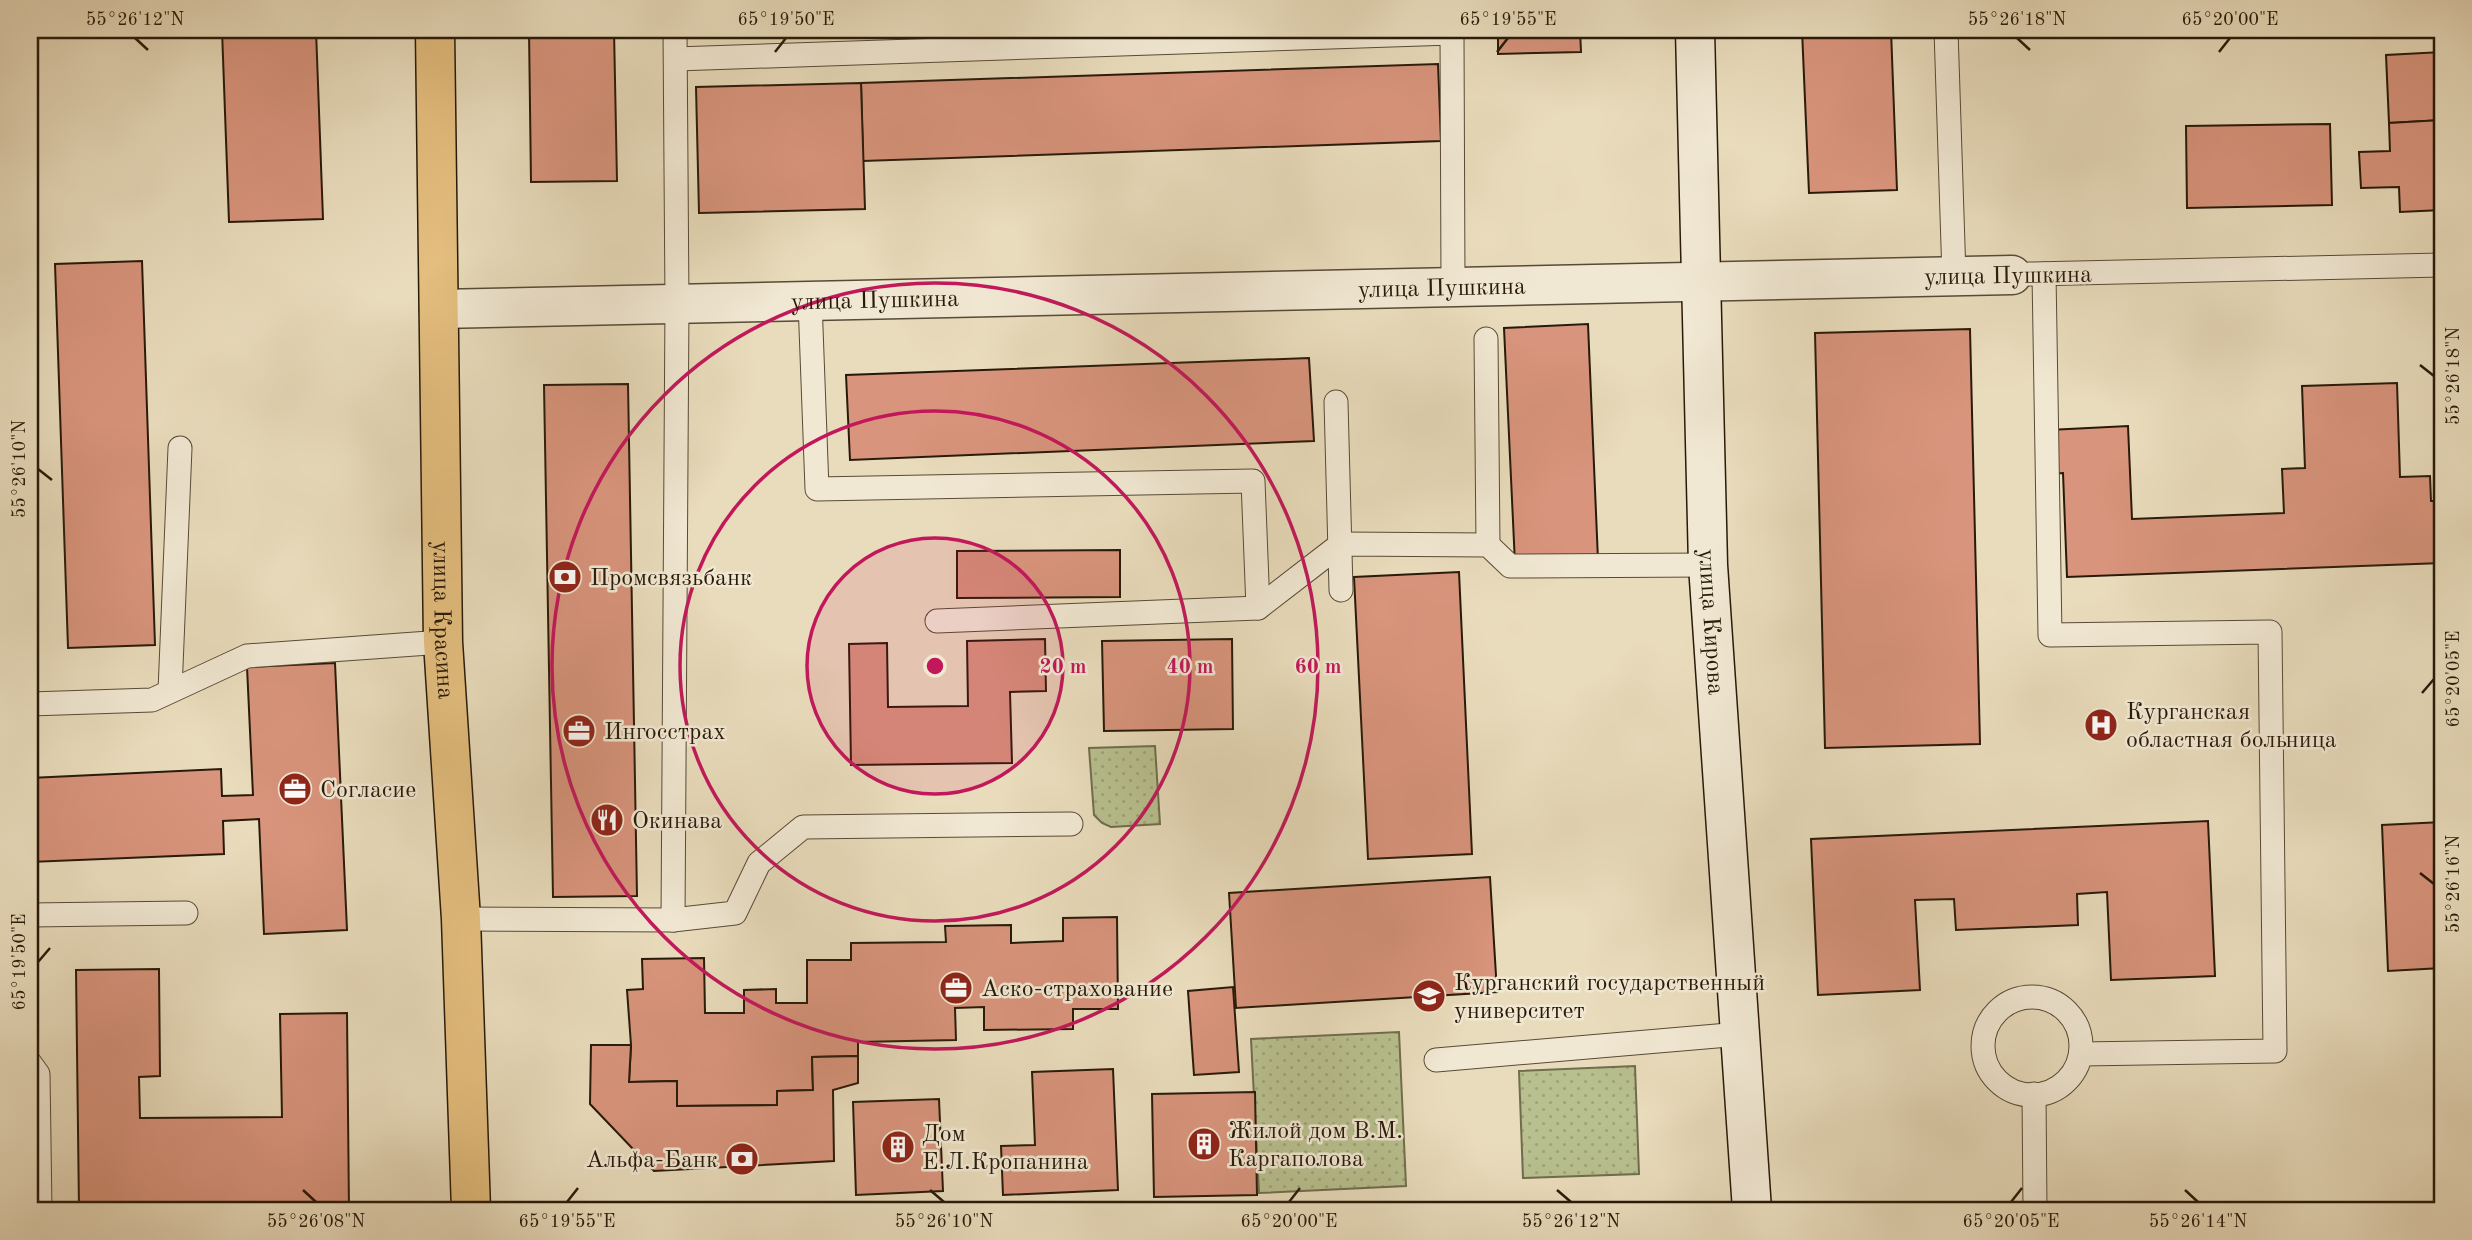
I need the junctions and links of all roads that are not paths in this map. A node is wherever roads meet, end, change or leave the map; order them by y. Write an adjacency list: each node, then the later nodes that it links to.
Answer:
1 (435, 30): 14 (main road, улица Красина)
2 (676, 30): 6 (lane)
3 (1695, 30): 10 (street, улица Кирова)
4 (1946, 30): 9 (lane)
5 (1452, 31): 6 (lane); 11 (lane)
6 (676, 59): 13 (lane)
7 (2442, 265): 8 (lane, улица Пушкина)
8 (2028, 274): 9 (street, улица Пушкина); 33 (lane)
9 (1954, 276): 10 (street, улица Пушкина)
10 (1700, 282): 11 (street, улица Пушкина); 20 (street, улица Кирова)
11 (1453, 286): 12 (street, улица Пушкина)
12 (810, 301): 13 (street, улица Пушкина); 22 (lane)
13 (677, 304): 14 (street, улица Пушкина); 31 (lane)
14 (439, 309): 24 (main road, улица Красина)
15 (1486, 339): 19 (lane)
16 (1336, 402): 18 (lane)
17 (180, 448): 25 (lane)
18 (1341, 544): 19 (lane); 21 (lane); 22 (lane)
19 (1489, 545): 20 (lane)
20 (1708, 565): 32 (street, улица Кирова)
21 (1341, 590)
22 (1258, 608): 23 (lane)
23 (937, 621)
24 (443, 642): 25 (lane); 30 (main road, улица Красина)
25 (170, 691): 26 (lane)
26 (30, 704)
27 (1071, 824): 31 (lane)
28 (186, 913): 29 (lane)
29 (30, 915)
30 (461, 919): 31 (lane); 38 (main road, улица Красина)
31 (673, 920)
32 (1741, 1034): 34 (lane); 39 (street, улица Кирова)
33 (2081, 1054): 36 (lane); 36 (lane)
34 (1436, 1060)
35 (33, 1070): 37 (lane)
36 (2034, 1094): 40 (lane)
37 (40, 1210)
38 (471, 1210)
39 (1752, 1210)
40 (2035, 1210)

